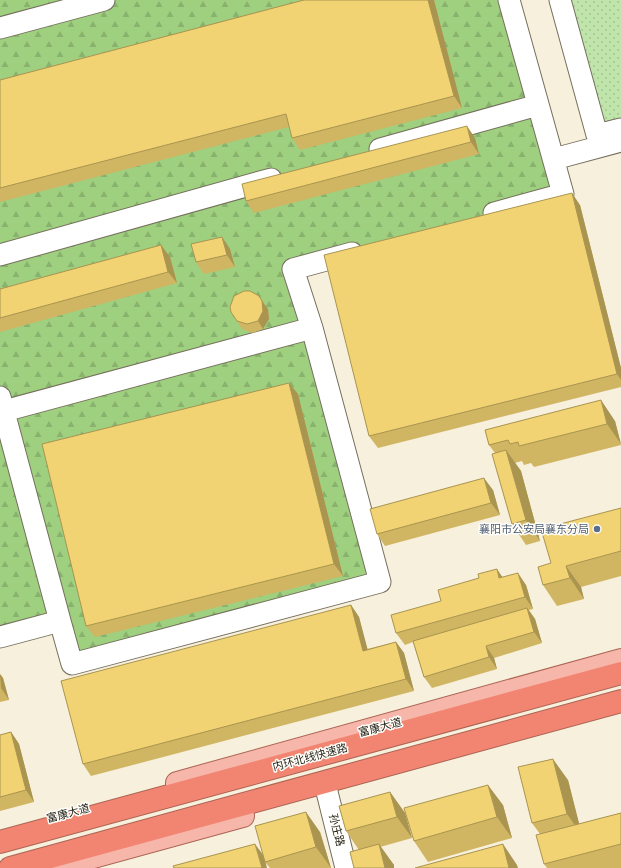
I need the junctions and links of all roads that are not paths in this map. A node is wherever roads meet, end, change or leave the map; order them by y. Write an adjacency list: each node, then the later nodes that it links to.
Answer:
1 (104, 0): 4 (street)
2 (509, 0): 5 (street)
3 (560, 0): 6 (street)
4 (0, 28)
5 (538, 105): 8 (street); 9 (street)
6 (621, 128)
7 (621, 141): 9 (street)
8 (361, 154)
9 (554, 160): 11 (street)
10 (292, 173): 13 (street)
11 (473, 219)
12 (368, 248): 14 (street)
13 (0, 255)
14 (312, 328): 15 (street); 16 (street)
15 (1, 407): 16 (street)
16 (60, 621): 17 (street)
17 (0, 637)
18 (621, 660): 23 (main road, 富康大道)
19 (621, 673): 24 (highway, 内环北线快速路)
20 (621, 701): 25 (highway)
21 (621, 712): 22 (main road)
22 (327, 792): 26 (main road); 27 (street, 孙庄路)
23 (0, 831)
24 (0, 842)
25 (10, 868)
26 (53, 868)
27 (346, 868)

